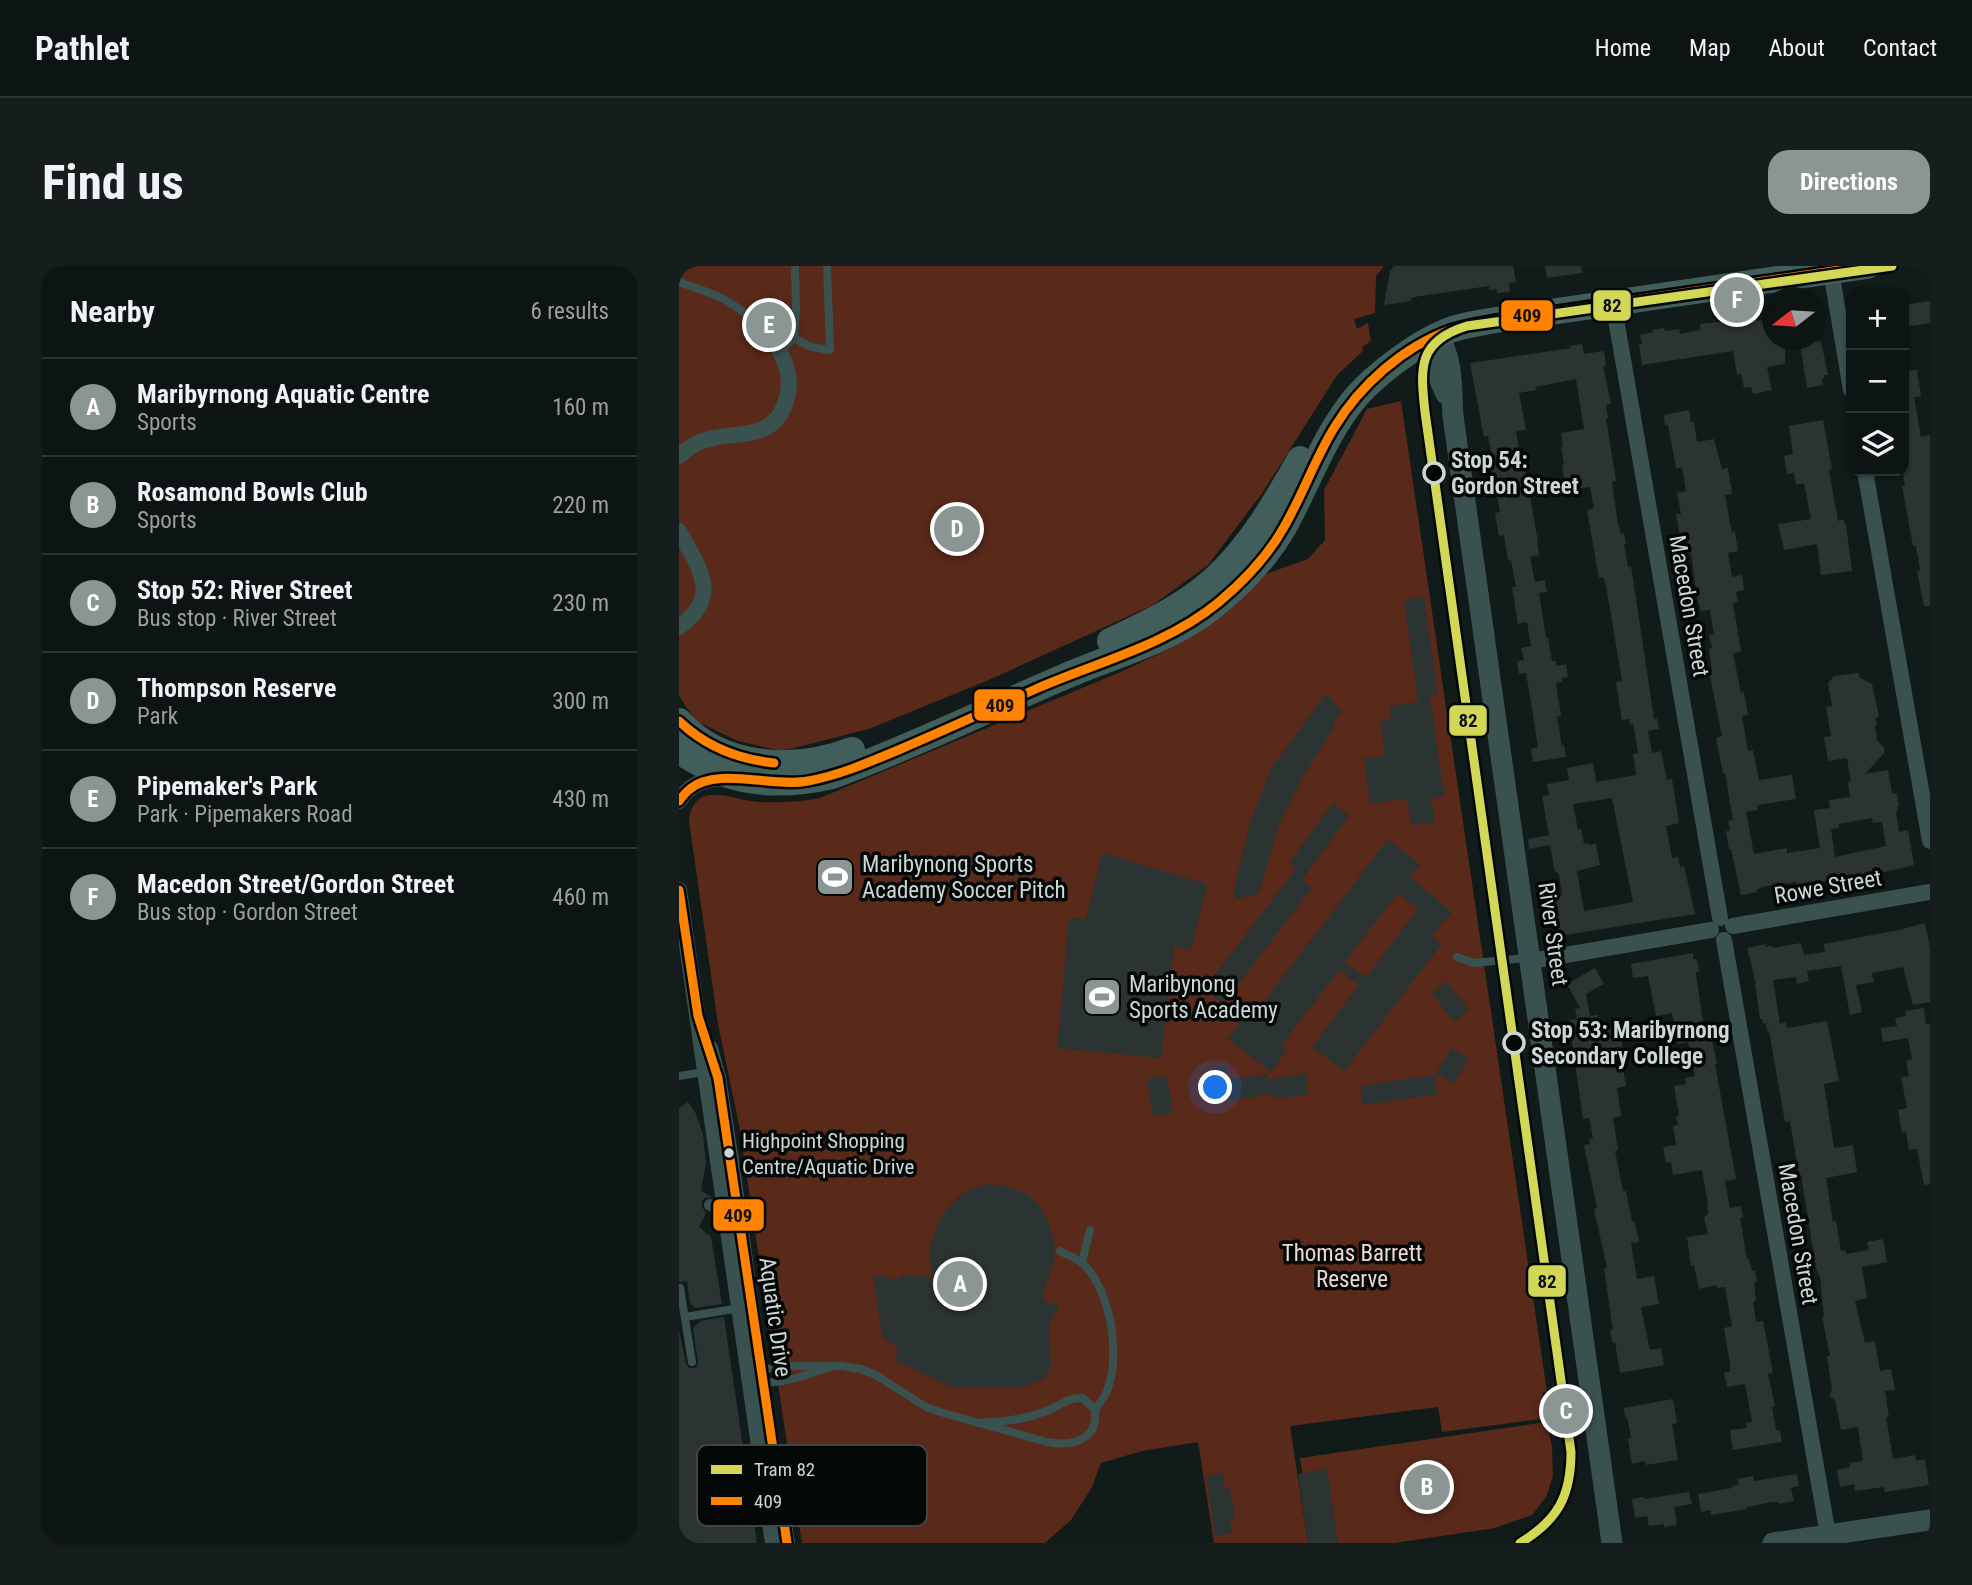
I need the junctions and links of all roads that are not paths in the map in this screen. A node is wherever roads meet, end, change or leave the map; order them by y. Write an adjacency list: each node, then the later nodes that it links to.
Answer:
1 (795, 266): 8 (lane)
2 (827, 266): 8 (lane)
3 (1867, 266): 4 (main road)
4 (1831, 271): 6 (main road); 10 (street)
5 (679, 282): 9 (lane)
6 (1613, 302): 7 (main road); 27 (street, Macedon Street)
7 (1427, 334): 13 (main road); 15 (main road); 29 (street, River Street)
8 (794, 338): 9 (lane)
9 (780, 352): 11 (street)
10 (1846, 360)
11 (679, 456)
12 (1866, 476): 23 (street)
13 (1282, 530): 15 (main road); 21 (main road)
14 (679, 531): 16 (street)
15 (1254, 535): 19 (main road)
16 (694, 559): 17 (street); 18 (street)
17 (679, 612)
18 (679, 627)
19 (679, 721)
20 (679, 751): 21 (main road)
21 (733, 777): 22 (street)
22 (679, 801)
23 (1930, 841)
24 (679, 890): 26 (street, Aquatic Drive)
25 (1930, 892): 27 (street, Rowe Street)
26 (681, 919): 30 (street, Aquatic Drive)
27 (1722, 929): 29 (street, Rowe Street); 47 (street, Macedon Street)
28 (1457, 957): 29 (lane)
29 (1531, 959): 49 (street, River Street)
30 (698, 1016): 31 (street, Aquatic Drive); 41 (street, Aquatic Drive)
31 (704, 1072): 32 (lane); 37 (street, Aquatic Drive)
32 (679, 1076)
33 (1090, 1230): 35 (lane)
34 (1060, 1251): 35 (lane)
35 (1082, 1262): 42 (lane)
36 (680, 1288): 38 (lane)
37 (740, 1308): 38 (lane); 41 (street, Aquatic Drive)
38 (685, 1317): 39 (lane)
39 (692, 1362)
40 (830, 1367): 41 (lane); 41 (lane); 43 (lane)
41 (757, 1377): 44 (street, Aquatic Drive); 45 (street, Aquatic Drive)
42 (1095, 1409): 43 (lane); 43 (lane)
43 (978, 1423)
44 (764, 1445)
45 (769, 1445)
46 (1930, 1520): 47 (street)
47 (1828, 1535): 48 (street)
48 (1789, 1542)
49 (1612, 1543)

